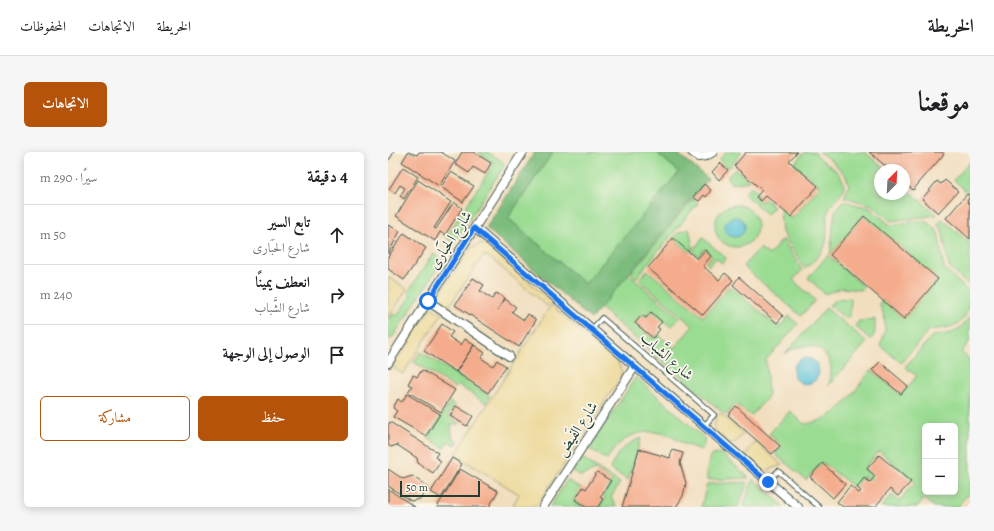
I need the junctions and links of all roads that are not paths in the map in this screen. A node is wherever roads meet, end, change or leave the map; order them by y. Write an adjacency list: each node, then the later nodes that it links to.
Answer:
1 (391, 152): 5 (lane)
2 (523, 152): 6 (street, شارع الحَبَارى)
3 (692, 152): 4 (street)
4 (713, 152)
5 (388, 157)
6 (474, 228): 7 (street, شارع الحَبَارى); 8 (street, شارع الشَّباب)
7 (428, 301): 9 (street); 10 (street, شارع الحَبَارى)
8 (592, 330): 11 (street, شارع الشَّباب); 12 (lane, شارع الشَّباب)
9 (509, 356)
10 (388, 363)
11 (635, 366): 12 (street, شارع الشَّباب); 14 (street, شارع الفَيض)
12 (704, 426): 13 (street, شارع الشَّباب)
13 (768, 482): 15 (street, شارع الشَّباب); 16 (lane)
14 (543, 507)
15 (798, 507)
16 (819, 507)

